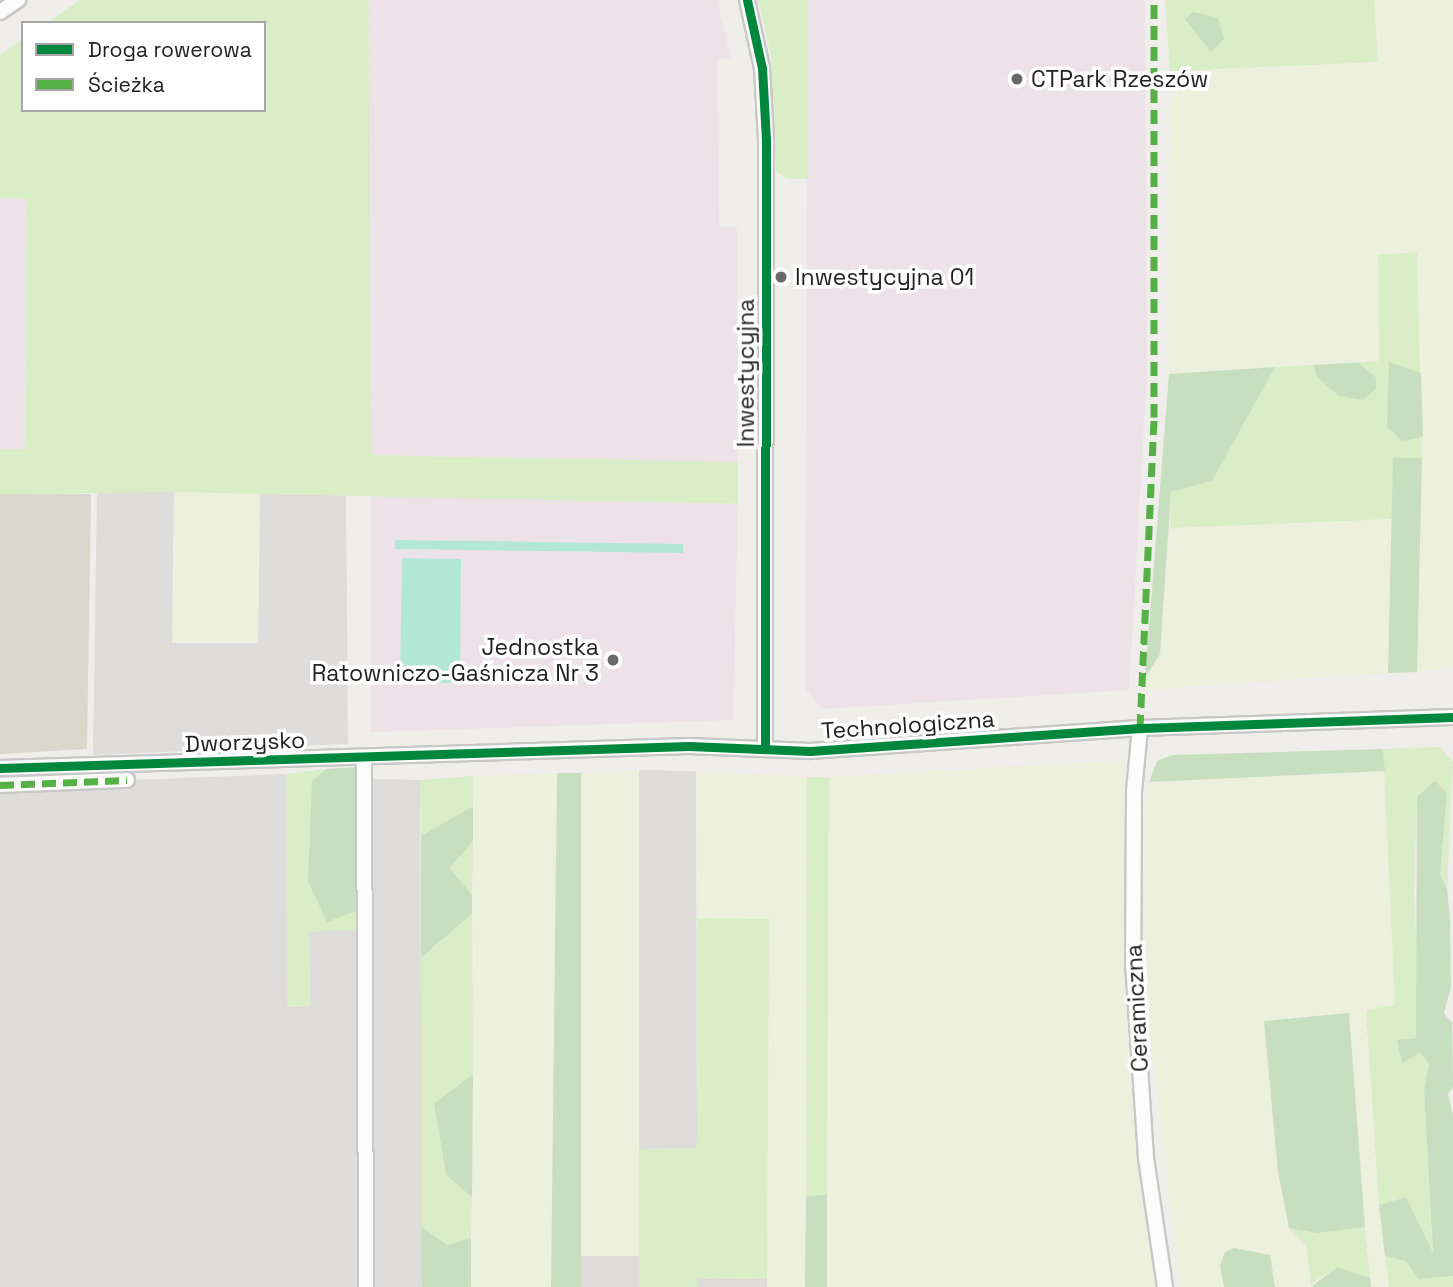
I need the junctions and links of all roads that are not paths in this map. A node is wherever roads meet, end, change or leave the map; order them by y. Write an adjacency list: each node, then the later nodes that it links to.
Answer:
1 (19, 0): 3 (street)
2 (747, 0): 6 (street, Inwestycyjna)
3 (0, 12)
4 (1453, 717): 5 (street, Technologiczna)
5 (1140, 728): 6 (street, Technologiczna); 12 (street, Ceramiczna)
6 (765, 749): 7 (street, Technologiczna)
7 (364, 757): 9 (street, Dworzysko); 11 (street)
8 (0, 768): 9 (street)
9 (127, 773): 10 (street)
10 (0, 785)
11 (366, 1287)
12 (1165, 1287)

